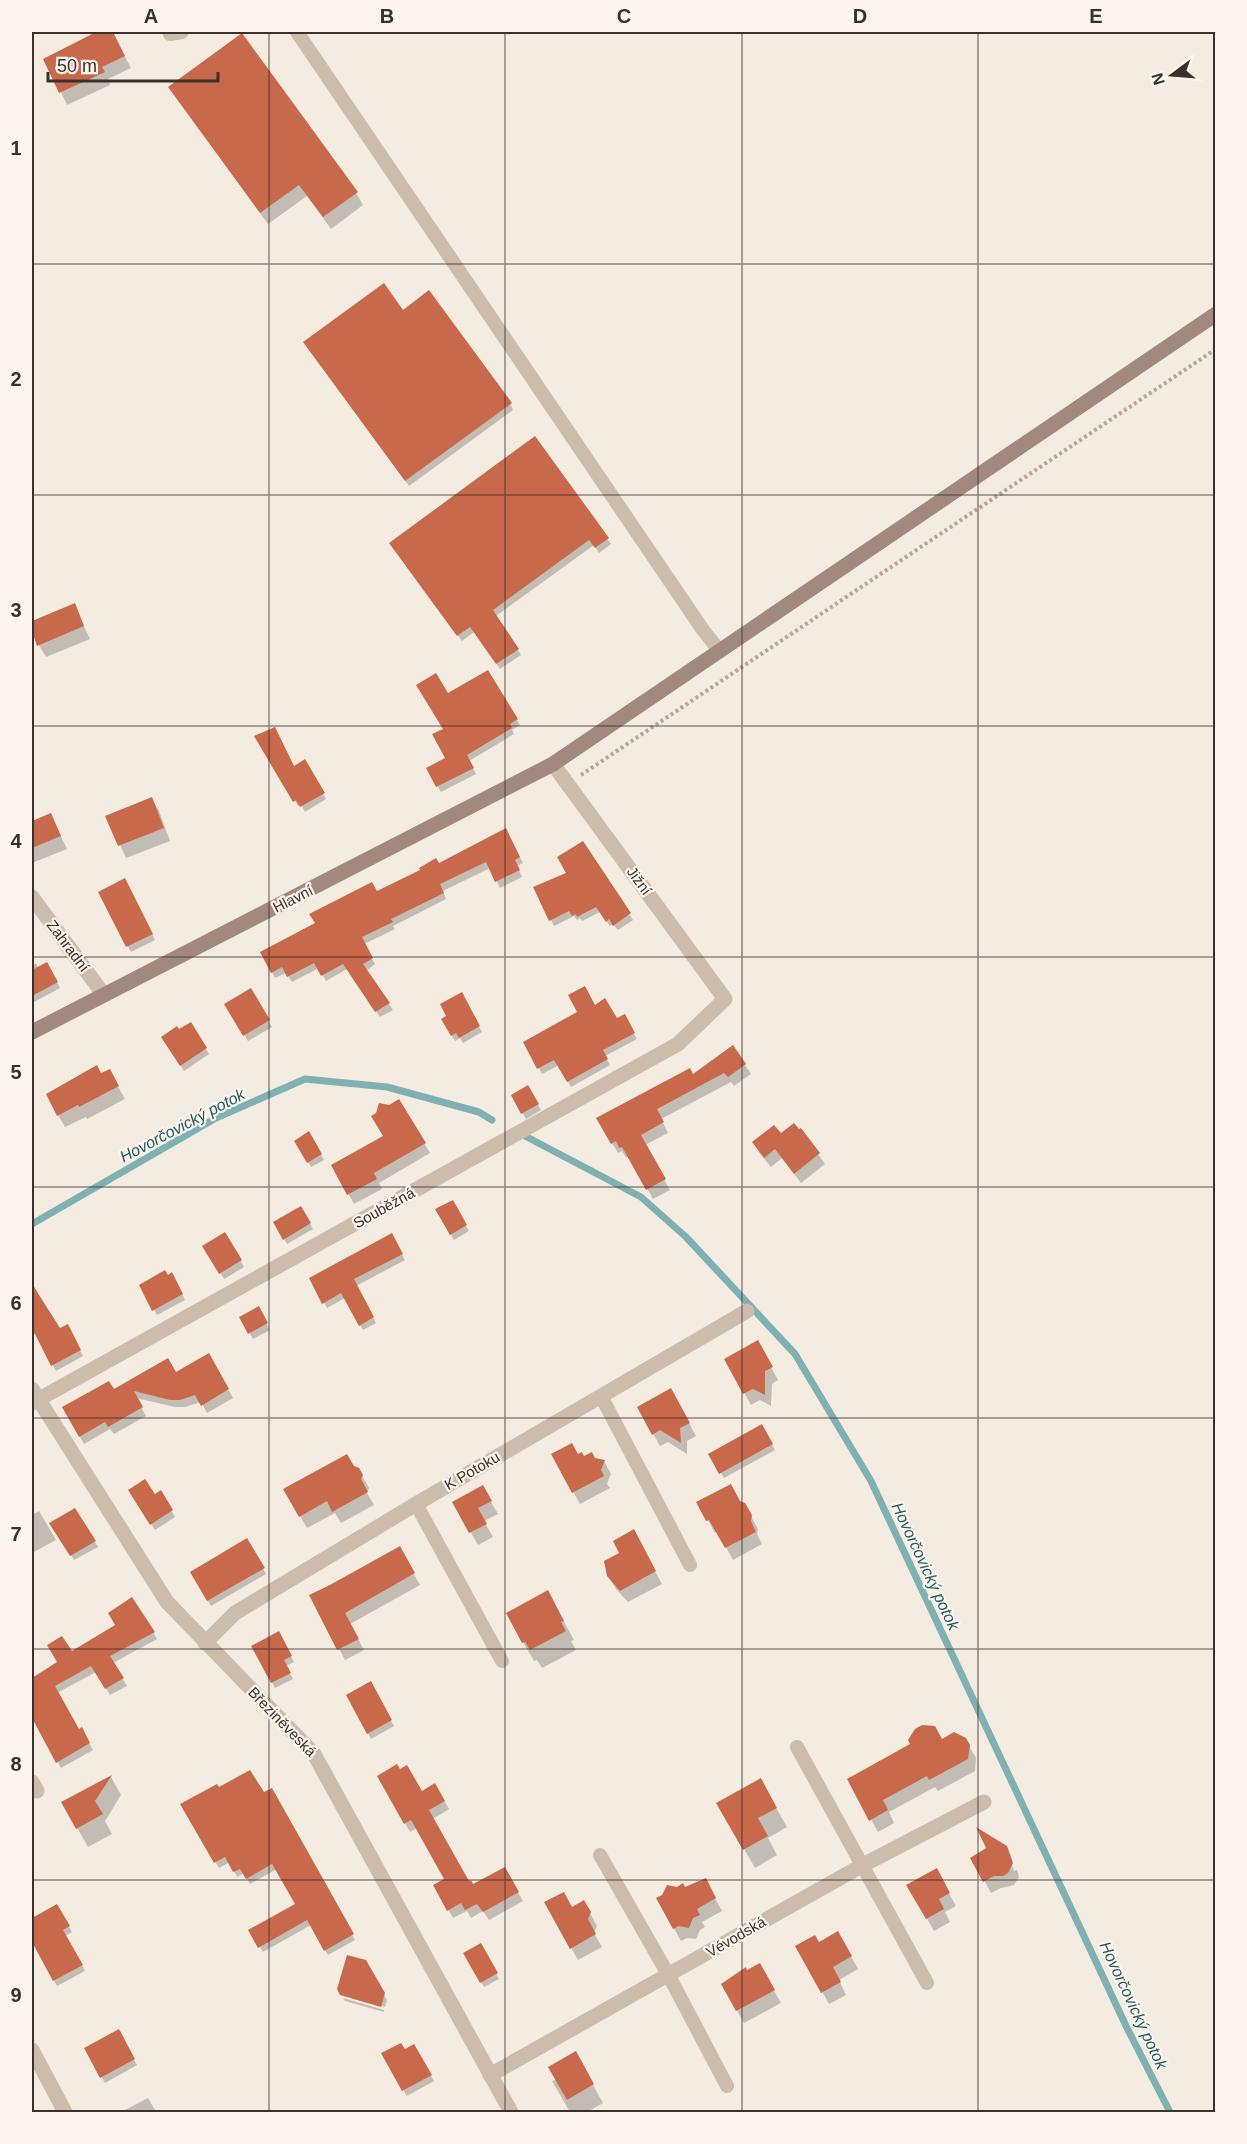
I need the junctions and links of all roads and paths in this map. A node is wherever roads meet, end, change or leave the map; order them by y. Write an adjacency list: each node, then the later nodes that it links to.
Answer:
1 (297, 32): 4 (lane)
2 (1215, 314): 4 (street, Hlavní)
3 (1215, 349): 6 (path)
4 (719, 650): 5 (street, Hlavní)
5 (553, 764): 6 (street, Jižní); 8 (street, Hlavní)
6 (568, 783): 9 (street, Jižní)
7 (32, 897): 8 (street, Zahradní)
8 (104, 995): 10 (street, Hlavní)
9 (725, 999): 13 (street, Souběžná)
10 (32, 1032)
11 (747, 1311): 12 (street, K Potoku)
12 (601, 1396): 14 (street, K Potoku); 15 (lane)
13 (33, 1397): 16 (street, Březiněveská)
14 (416, 1504): 16 (street, K Potoku); 17 (lane)
15 (690, 1565)
16 (205, 1643): 25 (street, Březiněveská)
17 (502, 1661)
18 (797, 1747): 21 (lane)
19 (984, 1802): 21 (street, Vévodská)
20 (600, 1855): 22 (lane)
21 (862, 1865): 22 (street, Vévodská); 23 (lane)
22 (669, 1976): 25 (street, Vévodská); 26 (lane)
23 (927, 1983)
24 (32, 2050): 27 (street)
25 (490, 2075): 28 (street, Březiněveská)
26 (727, 2086)
27 (65, 2112)
28 (511, 2112)

